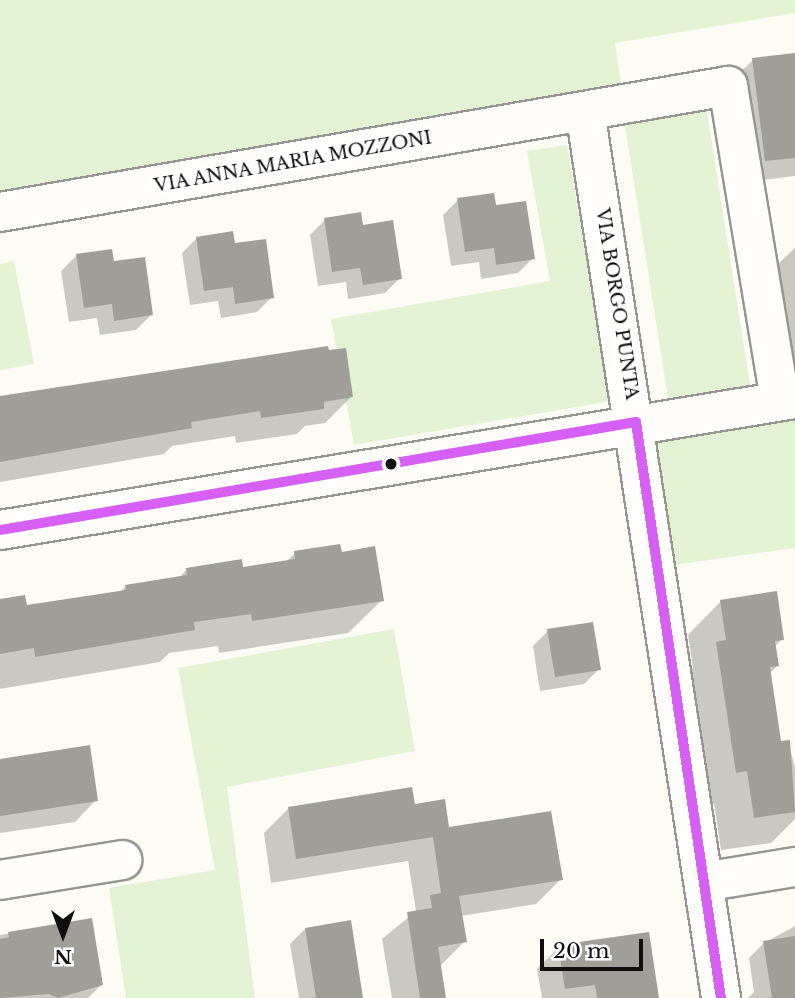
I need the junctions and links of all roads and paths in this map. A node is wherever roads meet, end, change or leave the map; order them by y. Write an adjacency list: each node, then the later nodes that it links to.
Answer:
1 (585, 111): 2 (street, VIA ANNA MARIA MOZZONI); 3 (street); 4 (street, VIA BORGO PUNTA)
2 (0, 212)
3 (788, 400): 4 (street)
4 (636, 422): 5 (street); 9 (street, VIA BORGO PUNTA)
5 (0, 530)
6 (122, 860): 8 (street)
7 (795, 867): 9 (street)
8 (0, 880)
9 (704, 882): 10 (street, VIA BORGO PUNTA)
10 (721, 998)

